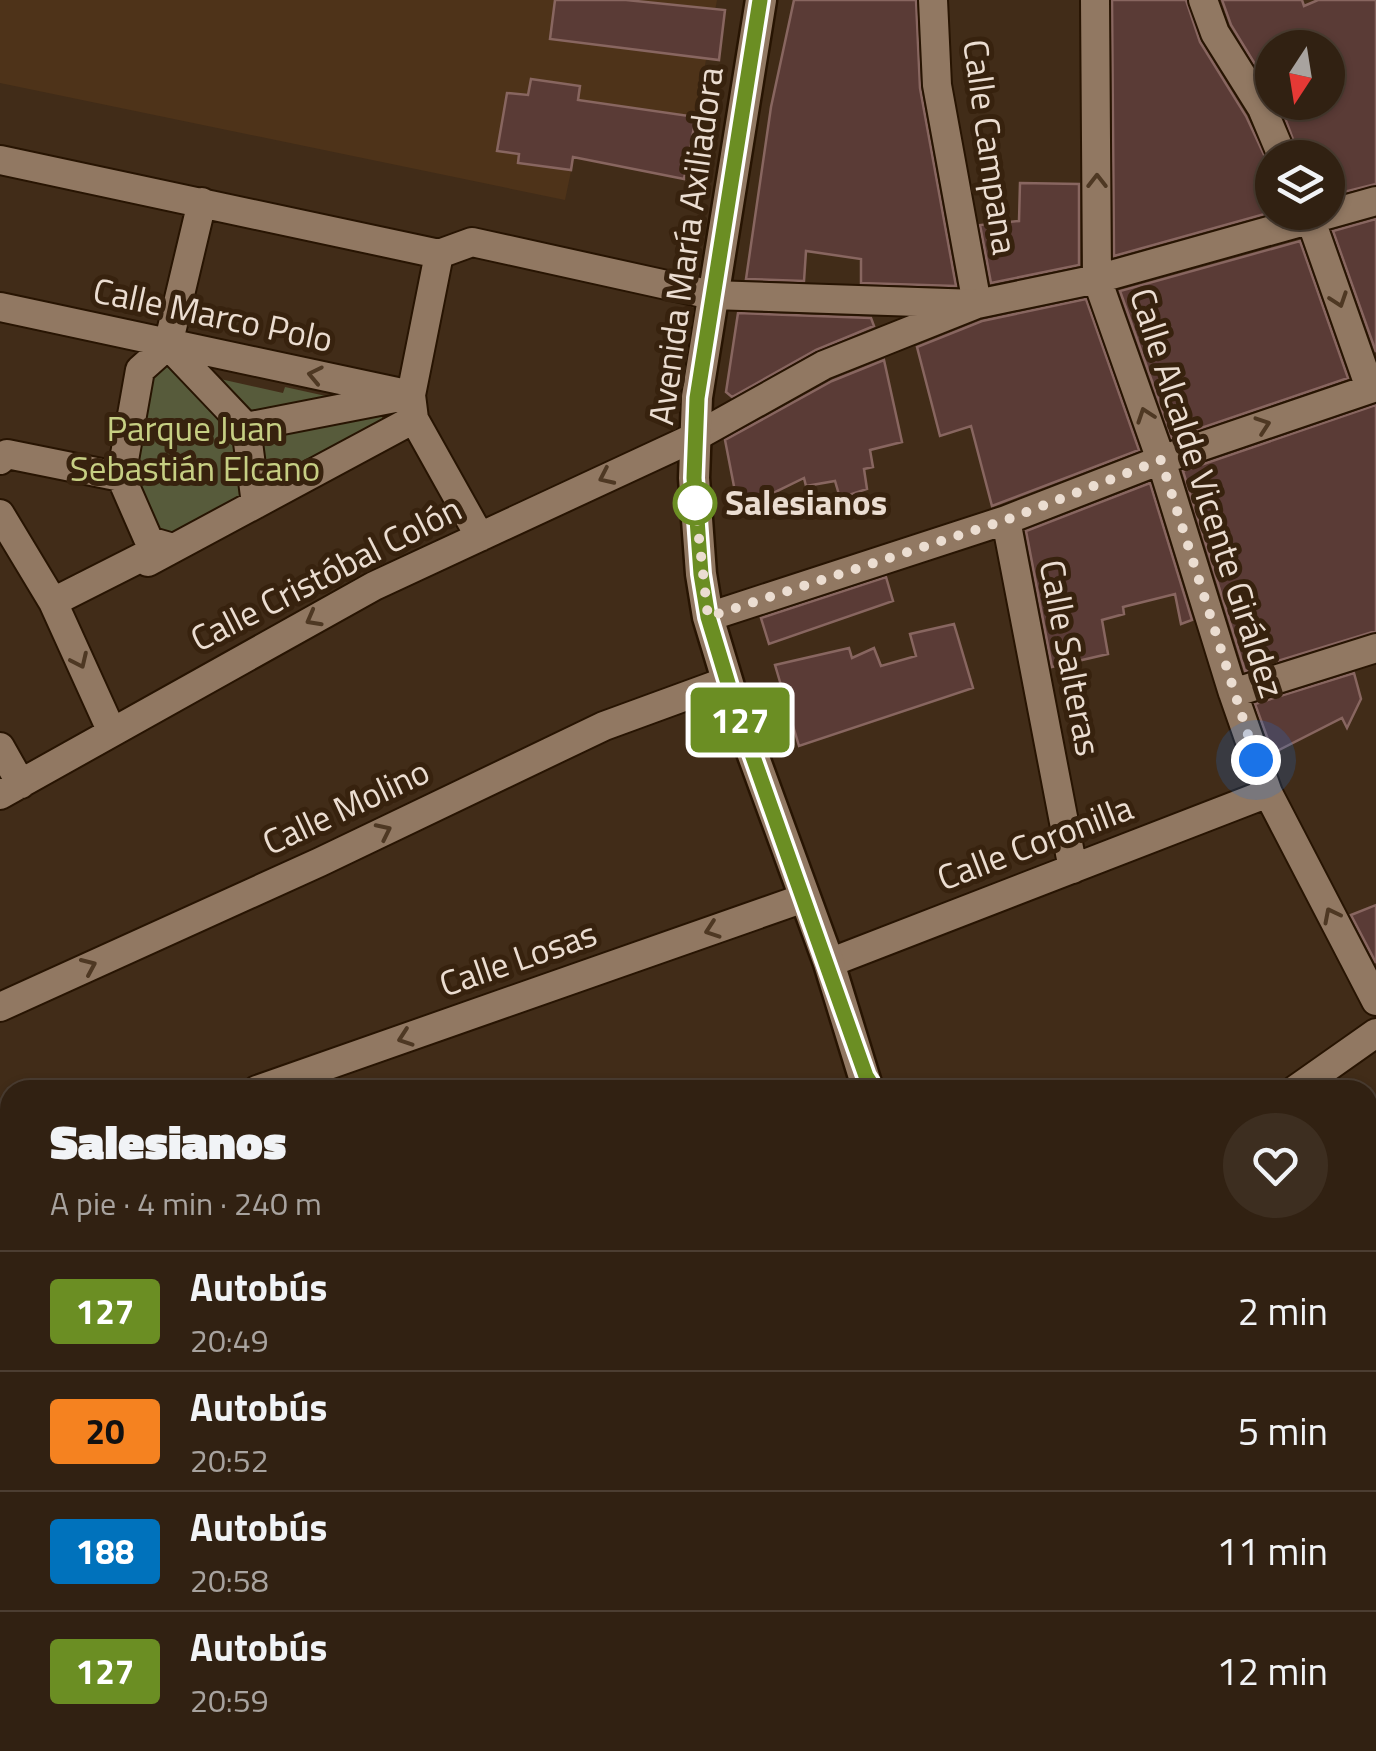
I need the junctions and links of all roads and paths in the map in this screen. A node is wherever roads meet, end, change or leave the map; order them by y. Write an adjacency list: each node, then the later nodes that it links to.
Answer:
1 (760, 0): 14 (street, Avenida María Axiliadora)
2 (934, 0): 15 (street, Calle Campana)
3 (1095, 0): 13 (street, Calle Alcalde Vicente Giráldez, one-way to 3)
4 (1203, 0): 5 (street)
5 (1276, 140)
6 (0, 160): 8 (street)
7 (1376, 200): 9 (street)
8 (202, 202): 12 (street); 17 (street)
9 (1345, 207)
10 (1262, 230): 13 (street)
11 (1314, 230): 18 (street, one-way to 18)
12 (439, 254): 14 (street); 19 (street)
13 (1097, 279): 15 (street); 24 (street, Calle Alcalde Vicente Giráldez, one-way to 13)
14 (712, 295): 15 (street); 21 (street, Avenida María Axiliadora)
15 (977, 304): 21 (street, Calle Cristóbal Colón)
16 (0, 308): 17 (street, Calle Marco Polo)
17 (168, 345): 19 (street, Calle Marco Polo, one-way to 17); 20 (street); 25 (street)
18 (1373, 387): 24 (street, one-way to 18)
19 (412, 407): 20 (street); 27 (street); 30 (street)
20 (246, 428): 27 (street)
21 (700, 434): 23 (street, Calle Cristóbal Colón); 26 (street, Avenida María Axiliadora)
22 (0, 460): 25 (street)
23 (641, 460): 26 (street); 30 (street, Calle Cristóbal Colón, one-way to 30)
24 (1161, 460): 29 (street); 36 (street, Calle Alcalde Vicente Giráldez)
25 (121, 477): 31 (street)
26 (694, 478): 33 (street, Avenida María Axiliadora)
27 (256, 504): 31 (street)
28 (0, 514): 32 (street)
29 (1006, 520): 33 (street); 41 (street, Calle Salteras)
30 (480, 536): 37 (street, Calle Cristóbal Colón, one-way to 37)
31 (173, 548): 32 (street)
32 (53, 602): 37 (street, one-way to 37)
33 (708, 617): 35 (street, Avenida María Axiliadora)
34 (1376, 648): 36 (street)
35 (727, 681): 42 (street, Avenida María Axiliadora); 45 (street, Calle Molino, one-way to 35)
36 (1233, 694): 40 (street, Calle Alcalde Vicente Giráldez)
37 (111, 730): 39 (street, Calle Cristóbal Colón)
38 (0, 747): 39 (street)
39 (10, 789)
40 (1268, 793): 41 (street, Calle Coronilla); 44 (street, Calle Alcalde Vicente Giráldez, one-way to 40)
41 (1073, 869): 43 (street, Calle Coronilla)
42 (804, 898): 43 (street, Avenida María Axiliadora); 47 (street, Calle Losas, one-way to 47)
43 (829, 964): 48 (street, Avenida María Axiliadora)
44 (1376, 1001)
45 (0, 1006)
46 (1376, 1033): 49 (street)
47 (285, 1080)
48 (868, 1080)
49 (1309, 1080)

